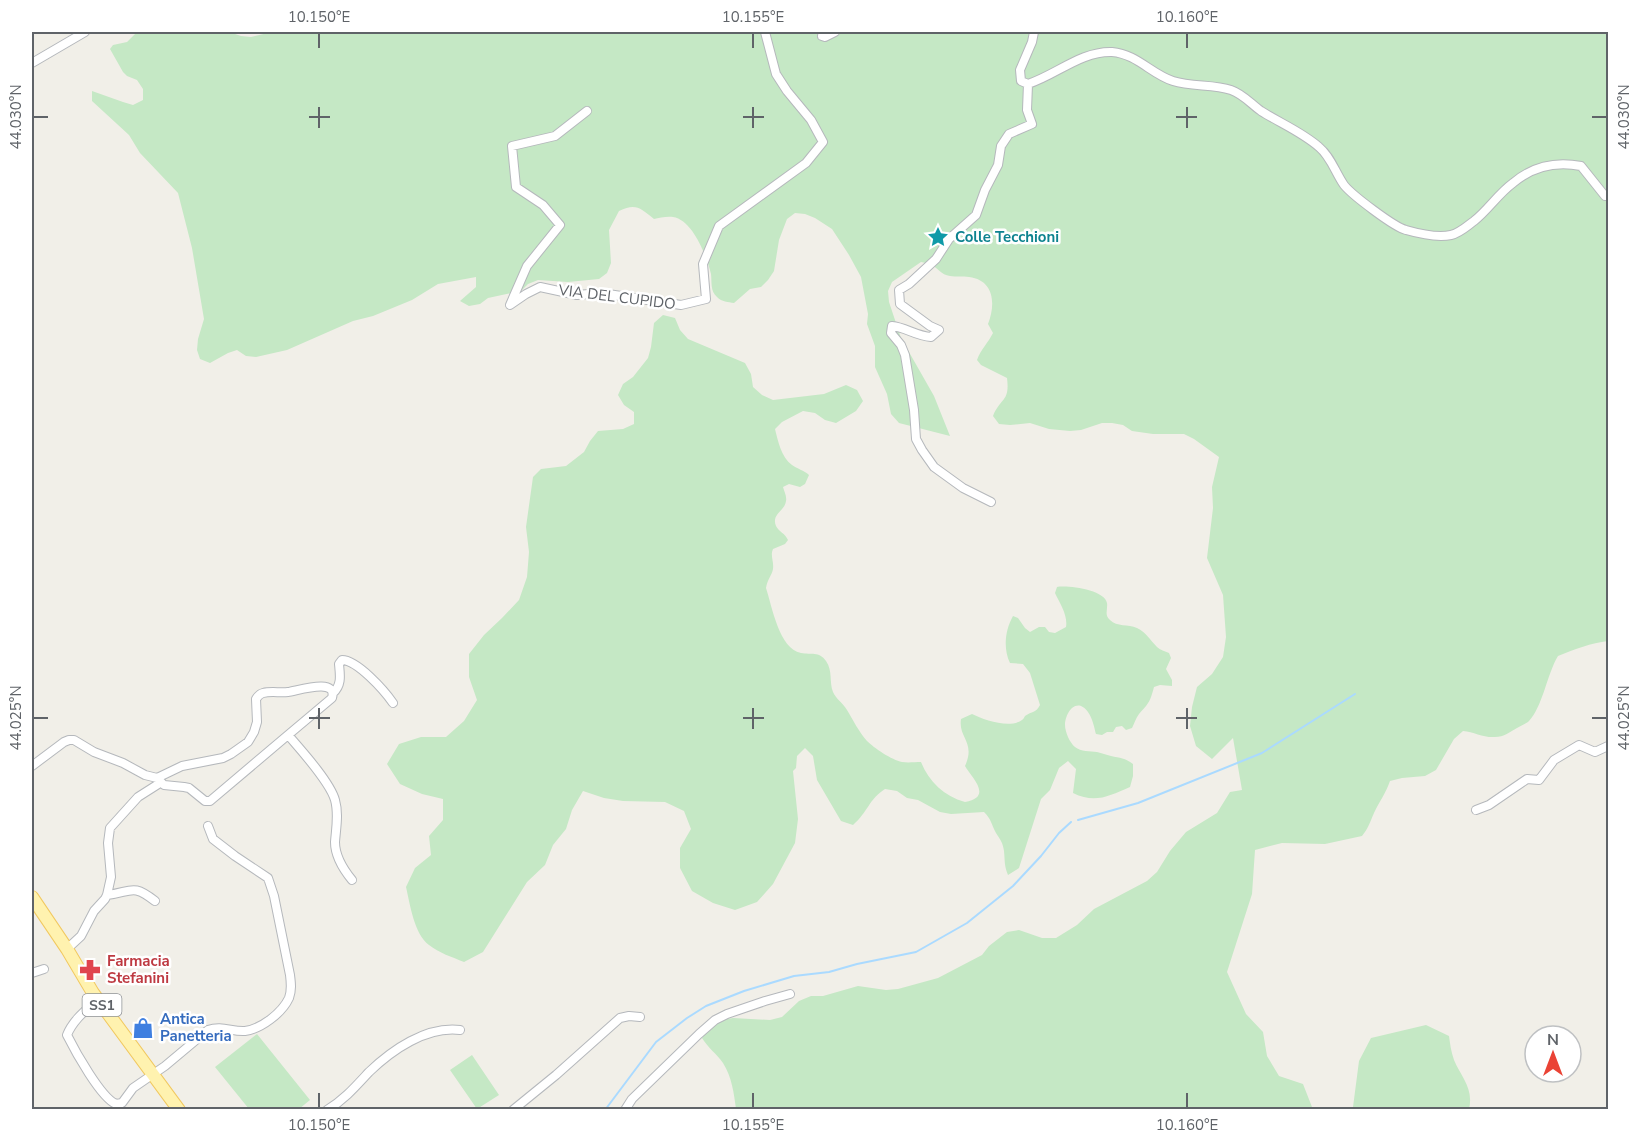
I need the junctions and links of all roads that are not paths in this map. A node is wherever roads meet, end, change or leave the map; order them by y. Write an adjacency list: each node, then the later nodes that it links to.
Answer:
1 (85, 32): 6 (street)
2 (765, 32): 8 (street, VIA DEL CUPIDO)
3 (823, 32): 4 (street)
4 (835, 32)
5 (1034, 32): 7 (street)
6 (32, 63)
7 (1028, 84): 9 (street); 10 (street)
8 (587, 111)
9 (1608, 196)
10 (991, 502)
11 (333, 693): 12 (street); 13 (street); 16 (street)
12 (393, 703)
13 (288, 735): 16 (street); 19 (street)
14 (1608, 746): 17 (street)
15 (32, 766): 16 (street)
16 (158, 781): 20 (street)
17 (1476, 810)
18 (208, 826): 30 (street)
19 (352, 880)
20 (107, 895): 22 (street); 23 (street)
21 (32, 897): 23 (main road, SS1)
22 (155, 902)
23 (67, 949): 27 (main road, SS1)
24 (44, 969): 25 (street)
25 (32, 973)
26 (790, 994): 35 (street)
27 (98, 999): 30 (main road, SS1); 31 (street)
28 (640, 1017): 34 (street)
29 (460, 1030): 33 (street)
30 (152, 1074): 31 (street); 32 (main road, SS1)
31 (118, 1107)
32 (179, 1110)
33 (327, 1110)
34 (513, 1110)
35 (625, 1110)

